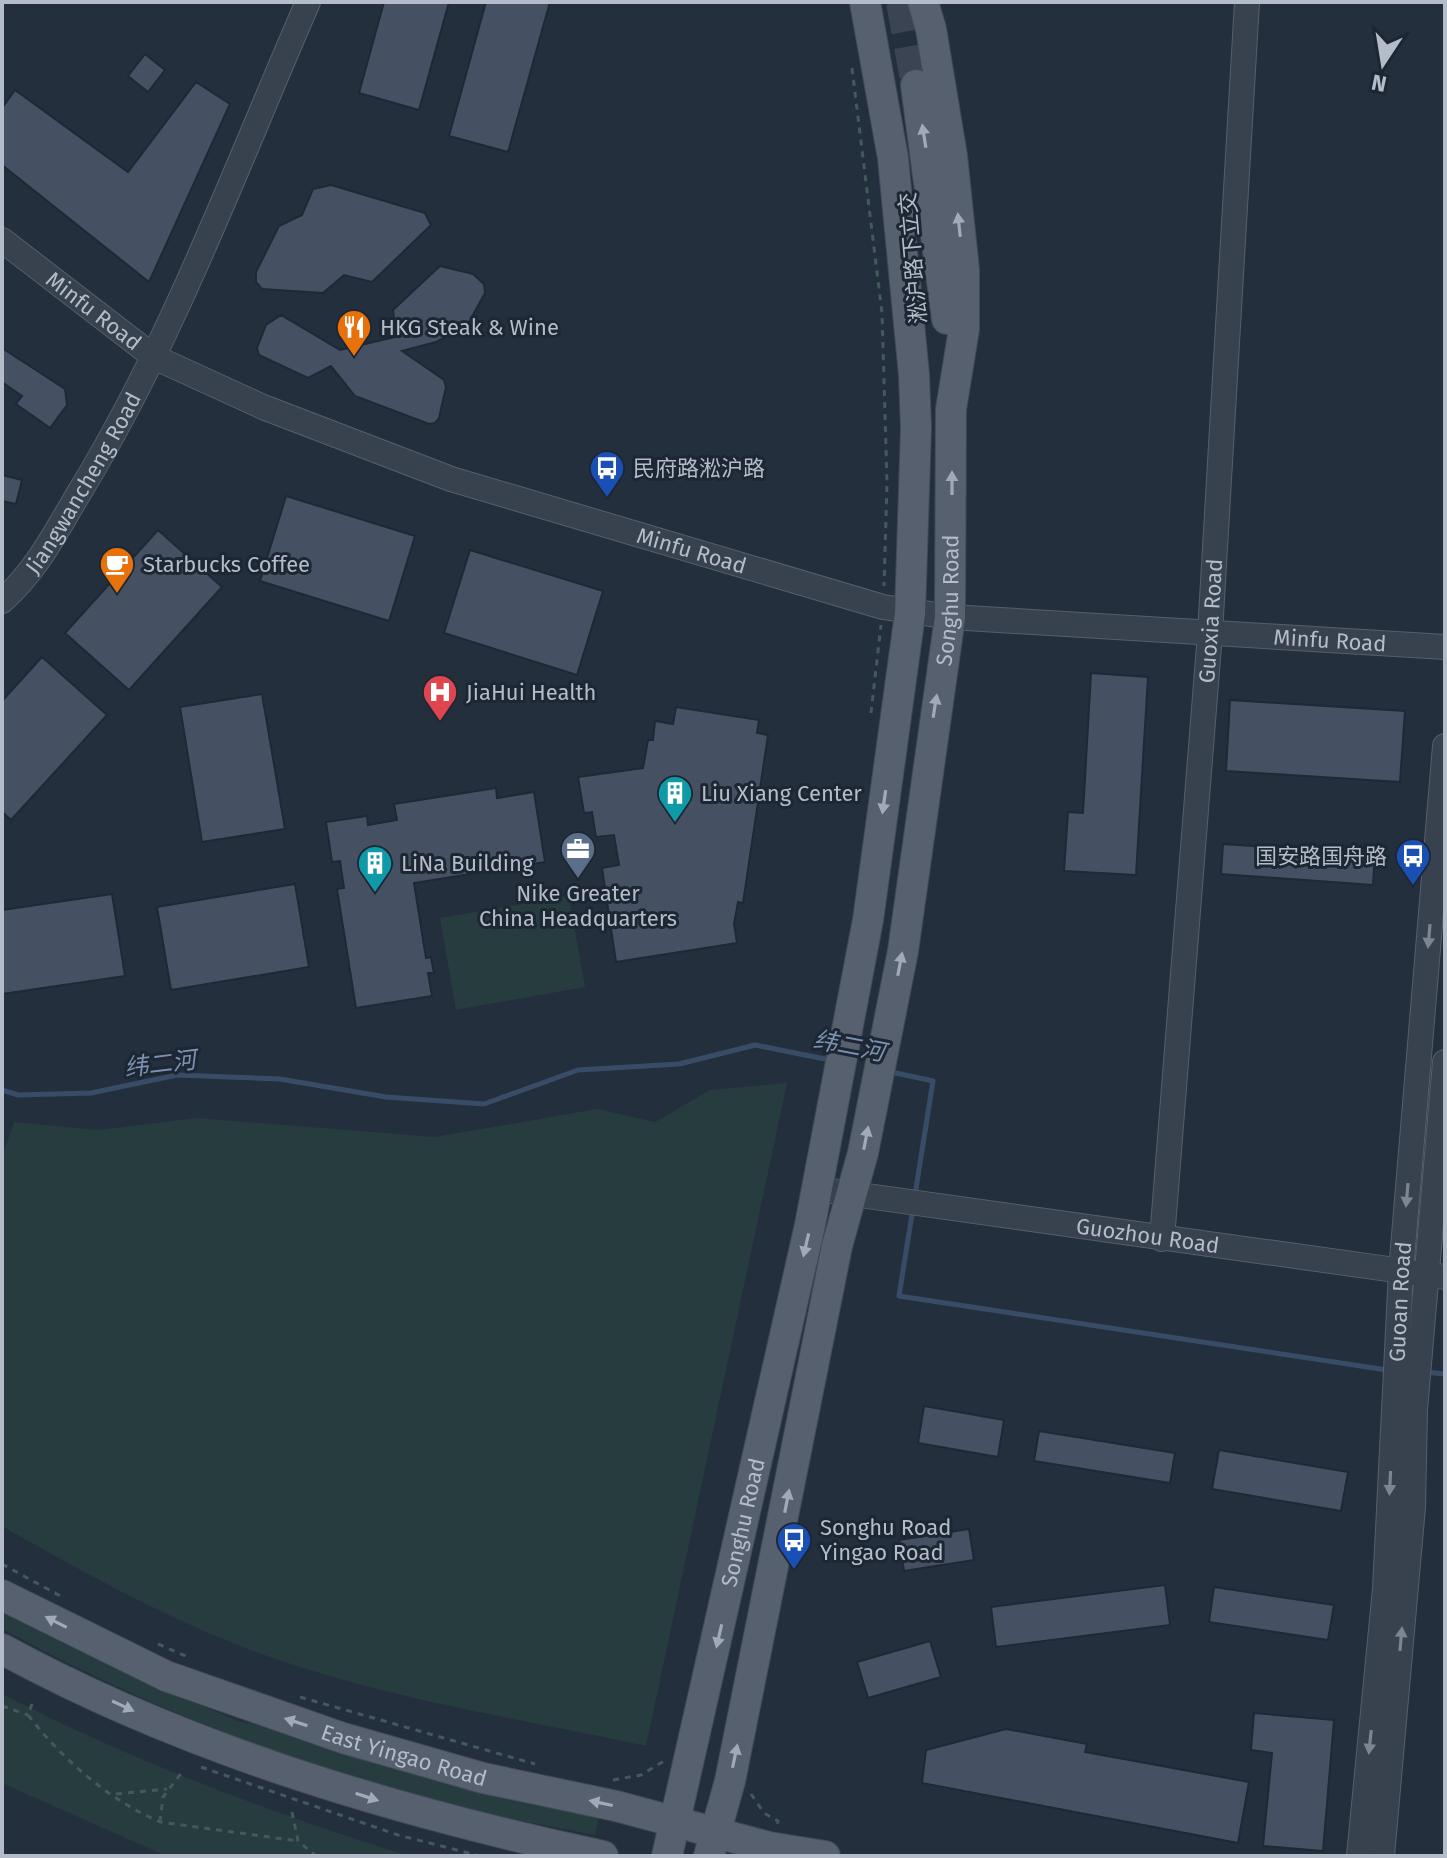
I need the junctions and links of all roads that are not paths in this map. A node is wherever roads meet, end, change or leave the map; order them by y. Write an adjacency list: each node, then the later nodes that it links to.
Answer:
1 (308, 2): 6 (street, Jiangwancheng Road)
2 (865, 2): 8 (main road, Songhu Road)
3 (923, 2): 7 (main road, Songhu Road, one-way to 3)
4 (1247, 2): 12 (street, Guoxia Road)
5 (2, 240): 6 (street, Minfu Road)
6 (154, 357): 9 (street, Jiangwancheng Road); 10 (street, Minfu Road)
7 (951, 409): 8 (main road, 淞沪路下立交, one-way to 8); 11 (main road, Songhu Road, one-way to 7)
8 (916, 428): 10 (main road, Songhu Road)
9 (2, 601)
10 (896, 611): 11 (street, Minfu Road); 16 (main road, Songhu Road, one-way to 16)
11 (950, 617): 12 (street, Minfu Road); 17 (main road, Songhu Road, one-way to 11)
12 (1210, 633): 13 (street, Minfu Road); 18 (street, Guoxia Road)
13 (1445, 647)
14 (1445, 746): 19 (street, Guoan Road, one-way to 19)
15 (1445, 1062): 20 (street, Guoan Road)
16 (817, 1189): 17 (street); 25 (main road, Songhu Road, one-way to 25)
17 (852, 1195): 18 (street, Guozhou Road); 26 (main road, Songhu Road, one-way to 17)
18 (1162, 1239): 19 (street, Guozhou Road)
19 (1401, 1271): 20 (street, Guozhou Road); 21 (street, Guoan Road)
20 (1436, 1276): 21 (street, Guoan Road)
21 (1410, 1331): 22 (street, Guoan Road)
22 (1404, 1408): 30 (street, Guoan Road, one-way to 30); 31 (street, Guoan Road, one-way to 22)
23 (2, 1595): 25 (main road, East Yingao Road, one-way to 23)
24 (2, 1649): 27 (main road, one-way to 27)
25 (676, 1824): 26 (main road, East Yingao Road); 28 (main road, Songhu Road)
26 (712, 1844): 29 (main road, East Yingao Road)
27 (603, 1856)
28 (667, 1856)
29 (825, 1856)
30 (1359, 1856)
31 (1382, 1856)

